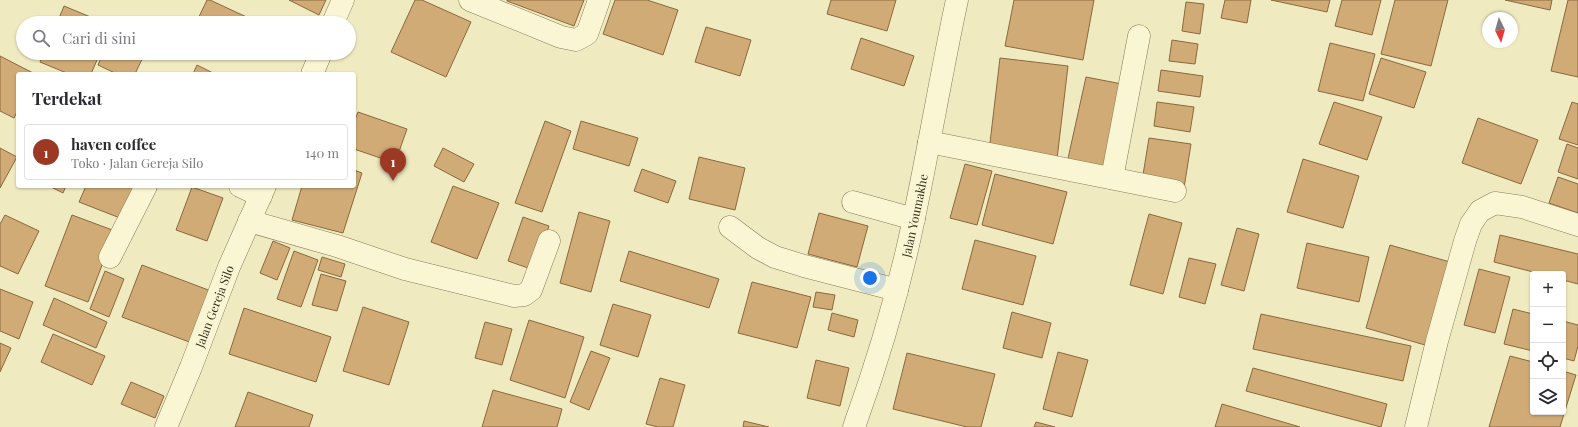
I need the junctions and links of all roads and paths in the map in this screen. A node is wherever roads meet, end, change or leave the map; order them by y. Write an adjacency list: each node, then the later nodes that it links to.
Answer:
1 (343, 0): 5 (street)
2 (470, 0): 3 (street)
3 (599, 0)
4 (957, 0): 9 (street, Jalan Youmakhe)
5 (336, 16)
6 (1138, 36): 10 (street)
7 (318, 60): 8 (street)
8 (313, 72)
9 (929, 142): 10 (street); 16 (street, Jalan Youmakhe)
10 (1112, 178): 13 (street)
11 (145, 188): 21 (street)
12 (249, 188): 14 (street)
13 (1175, 190)
14 (263, 191): 17 (street, Jalan Gereja Silo)
15 (853, 202): 16 (street)
16 (914, 219): 22 (street, Jalan Youmakhe)
17 (249, 222): 20 (street); 23 (street, Jalan Gereja Silo)
18 (1578, 225): 25 (street)
19 (730, 227): 22 (street)
20 (550, 241)
21 (110, 257)
22 (897, 290): 24 (street, Jalan Youmakhe)
23 (166, 427)
24 (854, 427)
25 (1416, 427)

